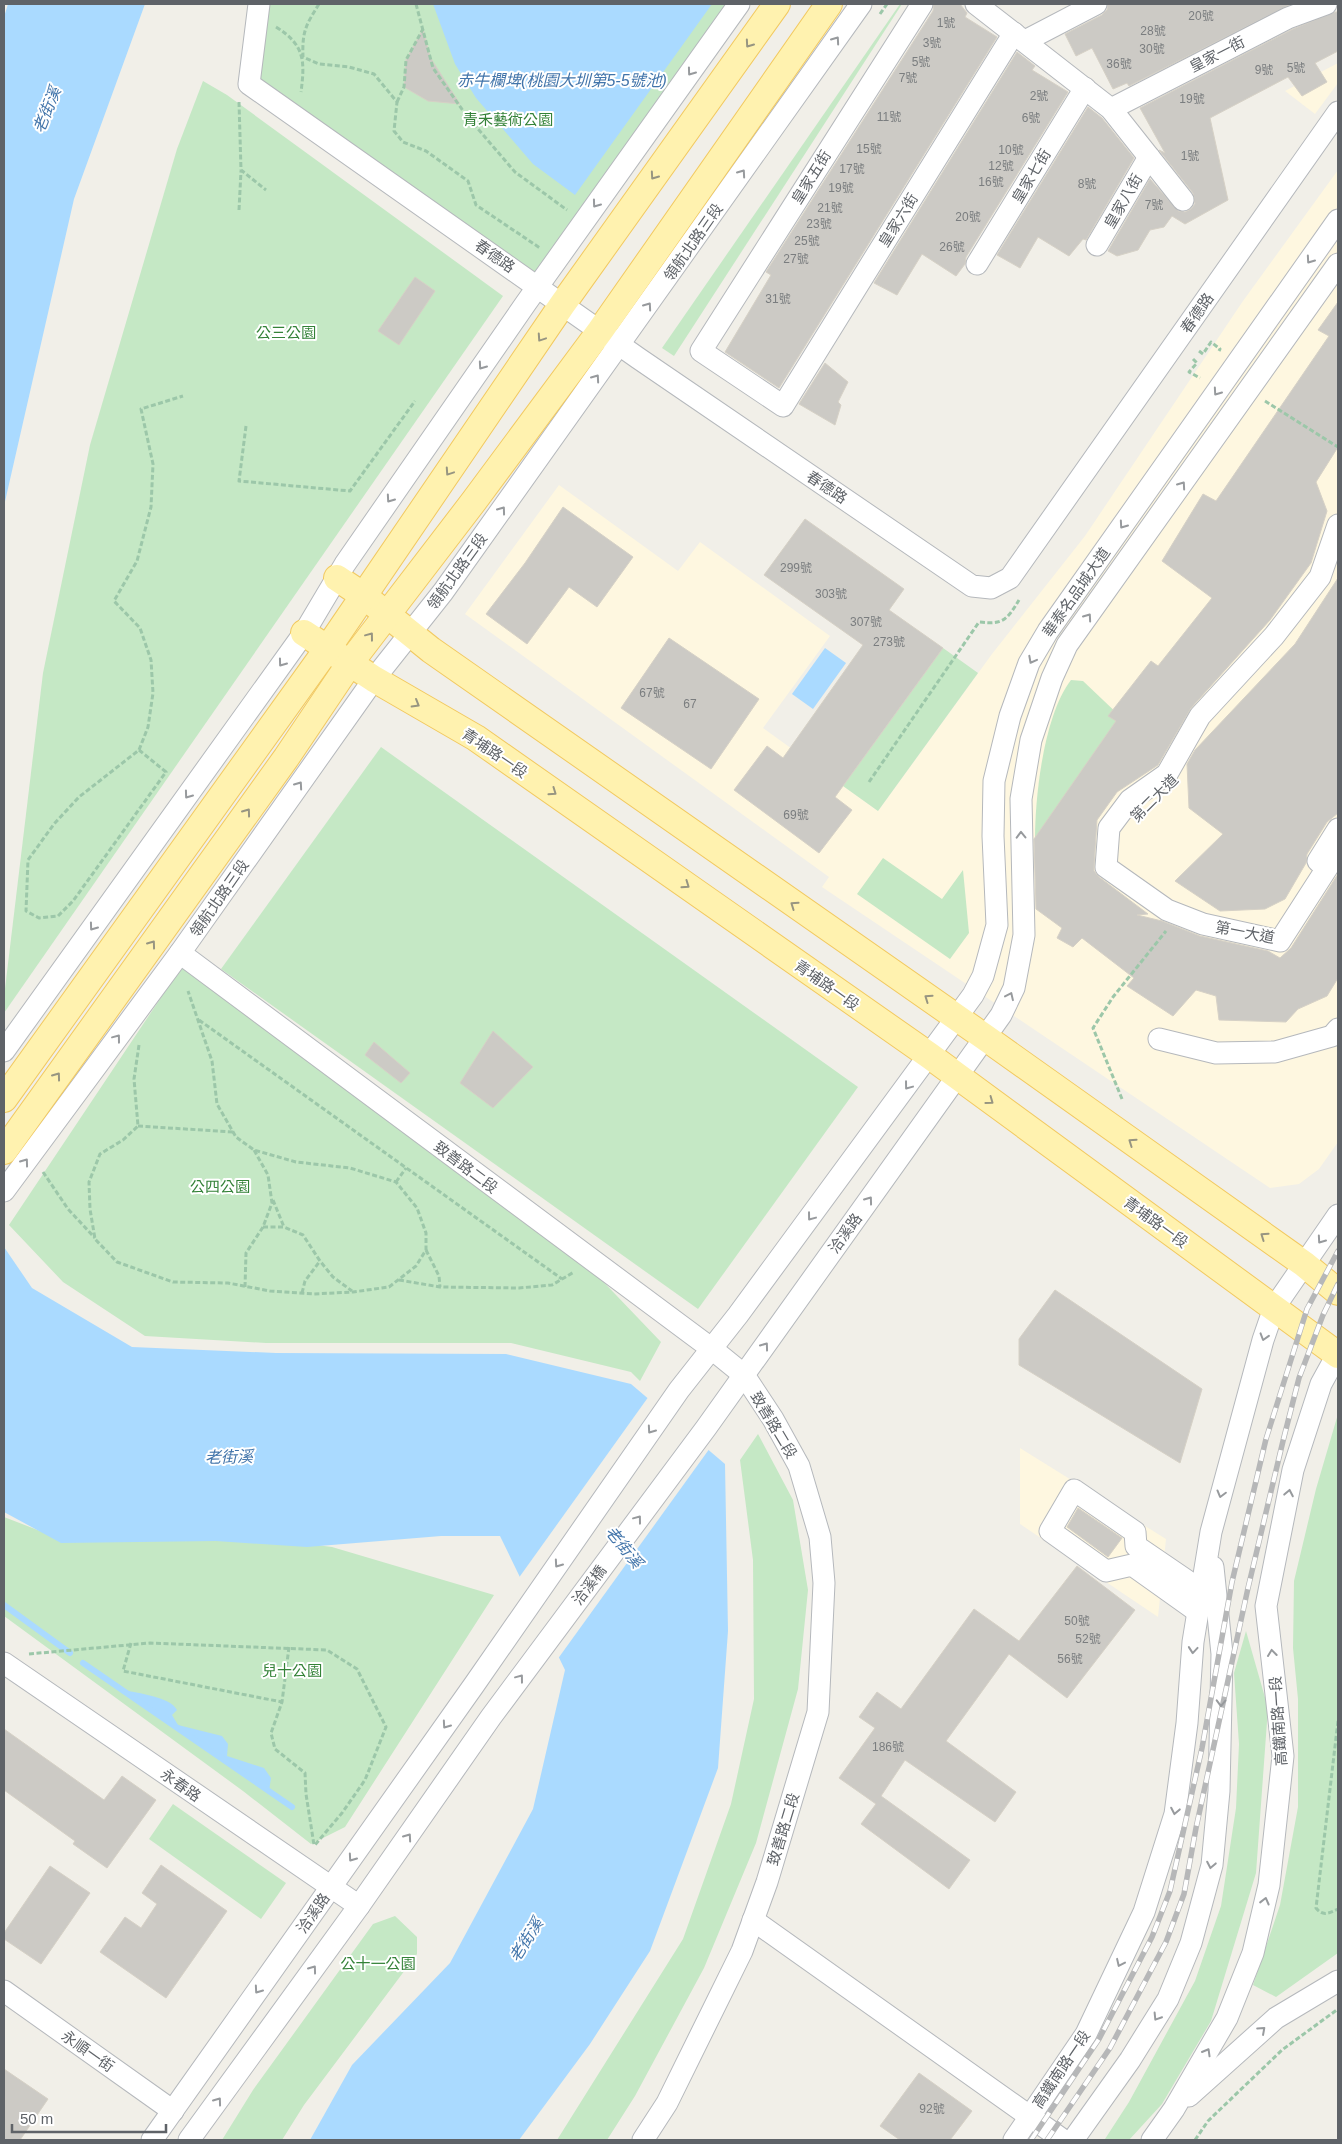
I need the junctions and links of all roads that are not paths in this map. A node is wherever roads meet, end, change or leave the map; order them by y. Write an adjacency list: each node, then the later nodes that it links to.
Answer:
1 (259, 4): 20 (street, 春德路)
2 (739, 4): 20 (street, one-way to 20)
3 (777, 4): 21 (main road, one-way to 21)
4 (829, 4): 22 (main road, 領航北路三段)
5 (861, 4): 22 (street, 領航北路三段, one-way to 5)
6 (922, 4): 23 (street, 皇家五街)
7 (976, 4): 10 (street)
8 (1096, 4): 10 (street)
9 (1326, 4): 12 (street, 皇家一街)
10 (1019, 37): 11 (street); 23 (street, 皇家六街)
11 (1085, 88): 12 (street); 18 (street, 皇家七街)
12 (1111, 109): 14 (street)
13 (1338, 112): 22 (street, 春德路)
14 (1148, 157): 15 (street); 17 (street, 皇家八街)
15 (1183, 200)
16 (1338, 220): 38 (street, 華泰名品城大道, one-way to 38)
17 (1097, 245)
18 (977, 264)
19 (1338, 264): 40 (street, 華泰名品城大道, one-way to 19)
20 (537, 286): 21 (street, 春德路); 26 (street, one-way to 26)
21 (562, 305): 22 (street, 春德路); 27 (main road, one-way to 27)
22 (610, 338): 28 (main road, 領航北路三段); 30 (street, 領航北路三段, one-way to 22)
23 (783, 406)
24 (1338, 525): 36 (street, 第二大道)
25 (1338, 558): 34 (street, 第二大道)
26 (337, 578): 27 (main road); 29 (street)
27 (364, 596): 28 (main road); 31 (main road)
28 (386, 615): 30 (main road); 32 (main road, 領航北路三段, one-way to 28)
29 (304, 633): 31 (main road, 青埔路一段); 42 (street, one-way to 42)
30 (410, 634): 33 (street, 領航北路三段); 38 (main road, one-way to 30)
31 (328, 648): 32 (main road, 青埔路一段); 45 (main road)
32 (350, 663): 33 (main road, 青埔路一段); 46 (main road, 領航北路三段, one-way to 32)
33 (374, 679): 37 (street, 領航北路三段, one-way to 33); 43 (main road, 青埔路一段, one-way to 43)
34 (1338, 829)
35 (1338, 850): 36 (street, 第一大道)
36 (1173, 912)
37 (180, 953): 46 (street, 領航北路三段, one-way to 37); 53 (street, 致善路二段)
38 (957, 1018): 40 (main road); 43 (street)
39 (1338, 1029): 41 (street)
40 (986, 1038): 44 (street, 洽溪路); 50 (main road, one-way to 40)
41 (1159, 1039)
42 (4, 1051)
43 (930, 1056): 44 (main road, 青埔路一段); 53 (street, one-way to 53)
44 (957, 1077): 52 (main road, 青埔路一段, one-way to 52); 55 (street, 洽溪路, one-way to 44)
45 (6, 1097)
46 (37, 1124): 47 (main road); 48 (street, one-way to 46)
47 (4, 1151)
48 (4, 1191)
49 (1338, 1215): 50 (street, 高鐵南路一段, one-way to 50)
50 (1304, 1264): 51 (main road); 52 (street, 高鐵南路一段)
51 (1338, 1292)
52 (1274, 1308): 54 (main road, 青埔路一段); 57 (street, 高鐵南路一段, one-way to 57)
53 (712, 1349): 55 (street, 致善路二段); 61 (street, 洽溪路, one-way to 61)
54 (1338, 1354): 66 (street, 高鐵南路一段, one-way to 54)
55 (744, 1375): 56 (street, 洽溪路); 63 (street, 致善路二段)
56 (706, 1428): 62 (street, 洽溪橋, one-way to 56)
57 (1211, 1532): 58 (street, 高鐵南路一段); 74 (street, 高鐵南路一段, one-way to 74)
58 (1202, 1591): 59 (street, 高鐵南路一段); 59 (street)
59 (1198, 1612): 68 (street, 高鐵南路一段, one-way to 68)
60 (4, 1663): 61 (street, 永春路)
61 (331, 1888): 62 (street, 永春路); 67 (street, 洽溪路, one-way to 67)
62 (359, 1906): 70 (street, one-way to 62)
63 (753, 1920): 68 (street); 71 (street, 致善路二段)
64 (1338, 1981): 66 (street, 高鐵南路一段, one-way to 64)
65 (4, 1991): 67 (street, 永順一街)
66 (1174, 2110): 75 (street, 高鐵南路一段)
67 (173, 2111): 69 (street, 洽溪路)
68 (1030, 2116): 72 (street, 高鐵南路一段); 73 (street)
69 (152, 2140)
70 (189, 2140)
71 (643, 2140)
72 (1014, 2140)
73 (1063, 2140)
74 (1073, 2140)
75 (1152, 2140)

